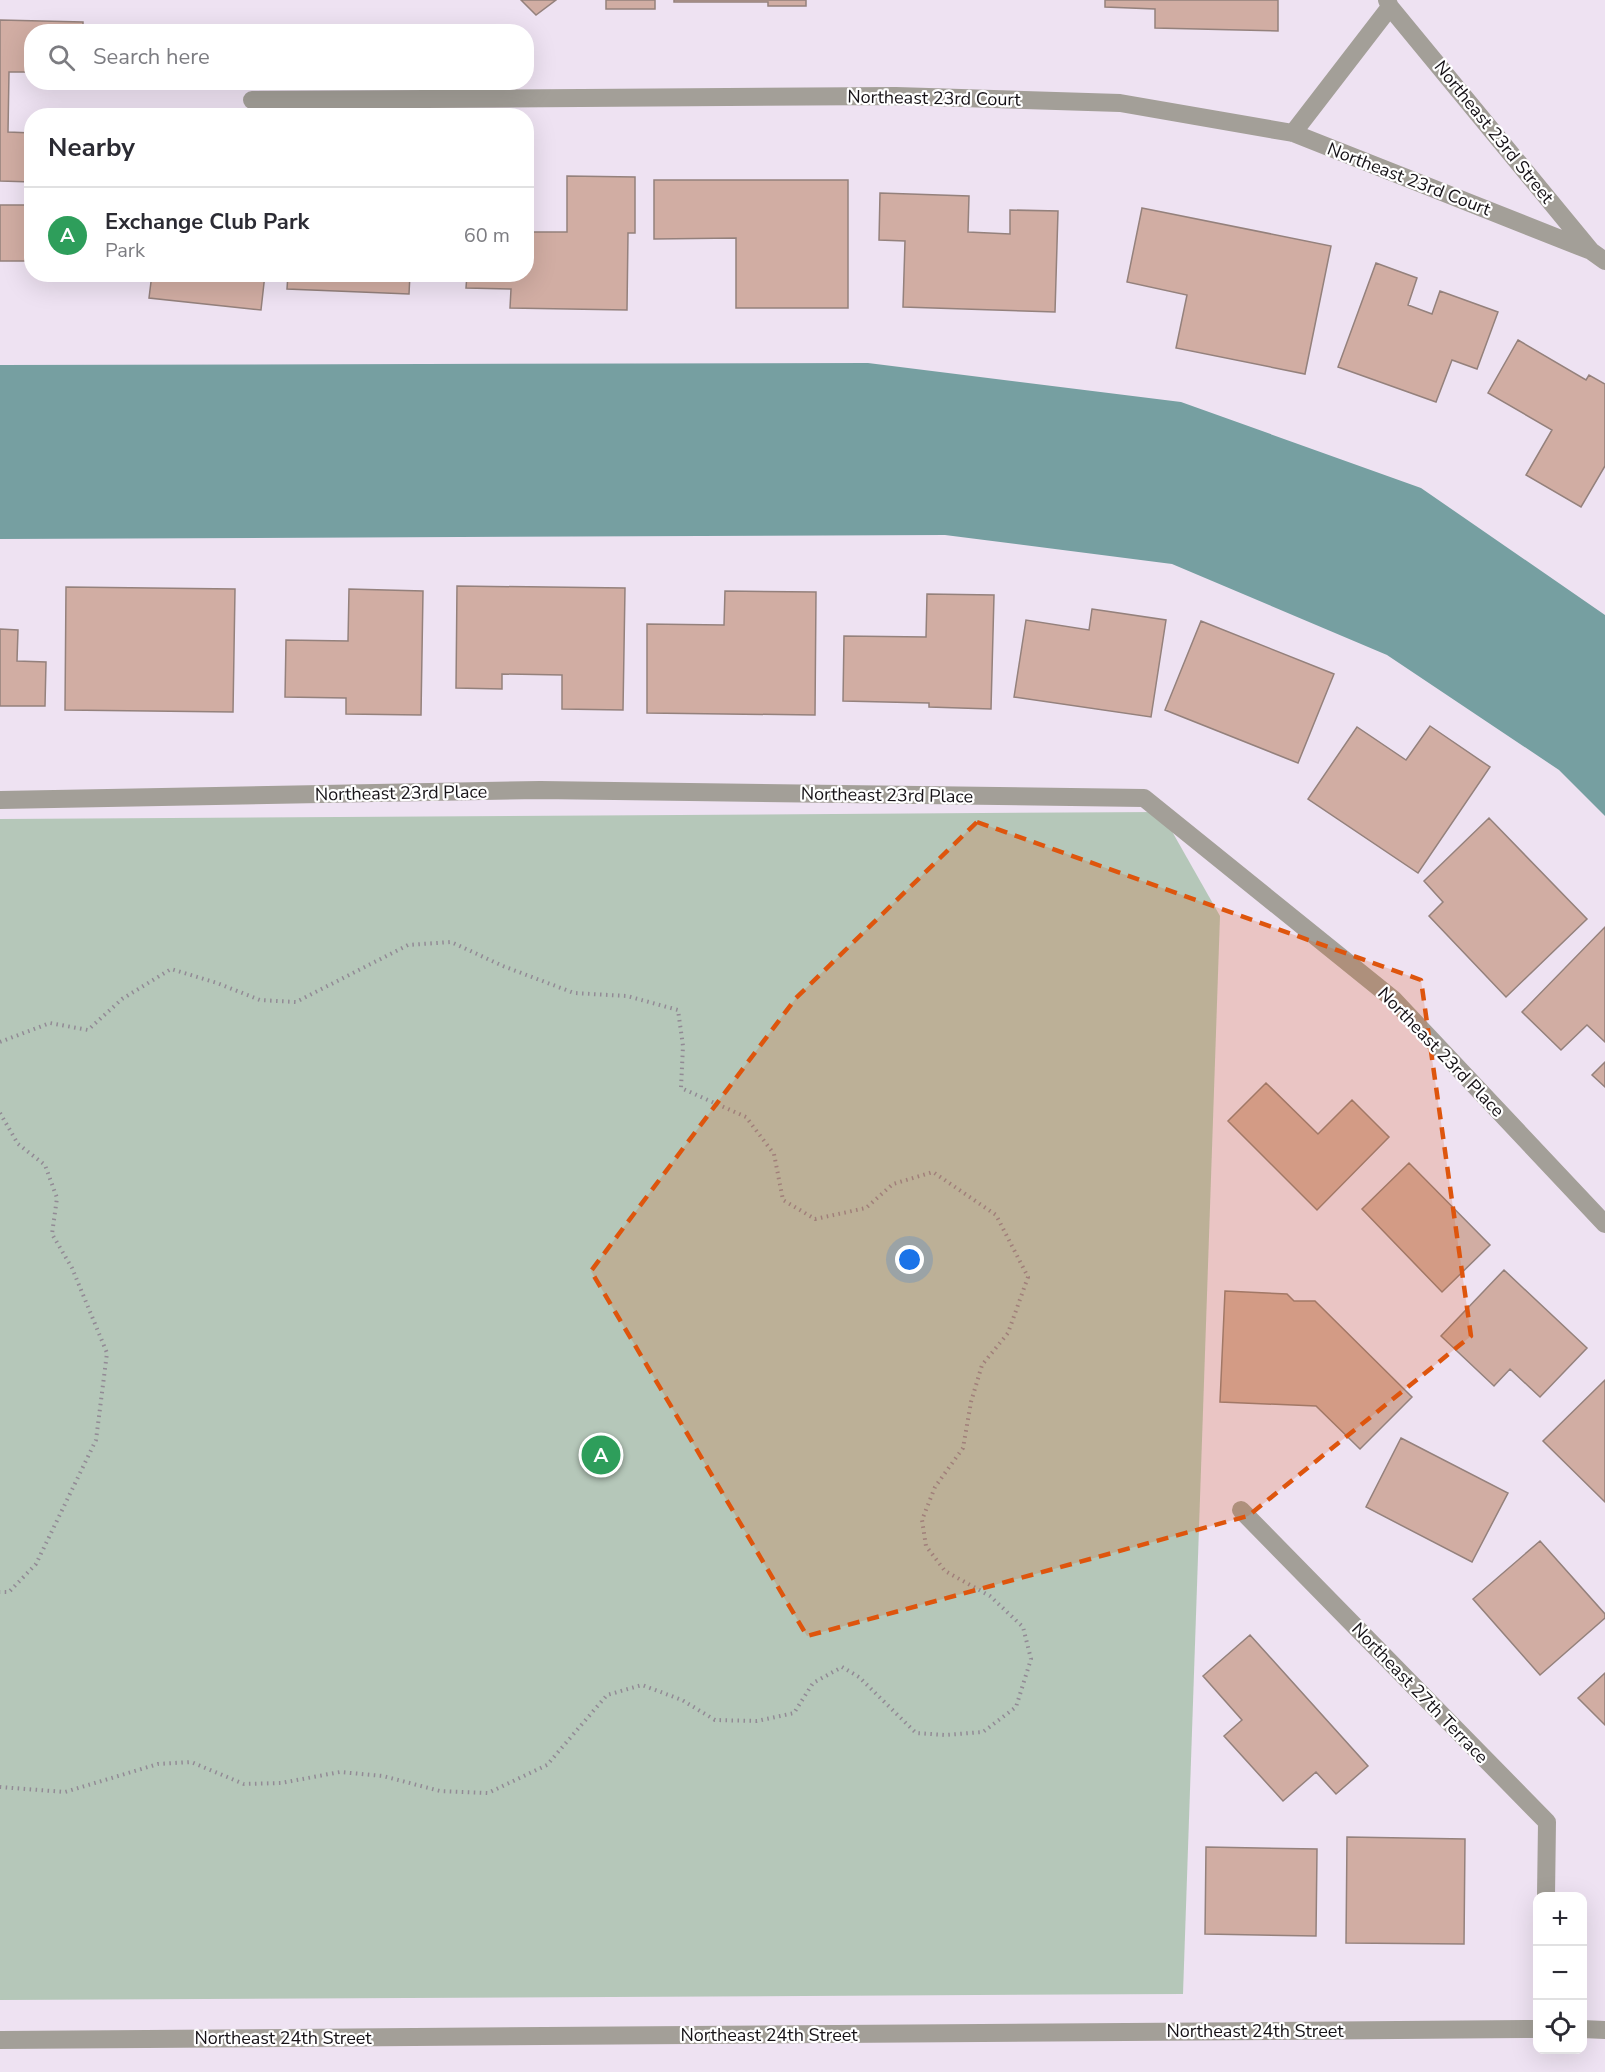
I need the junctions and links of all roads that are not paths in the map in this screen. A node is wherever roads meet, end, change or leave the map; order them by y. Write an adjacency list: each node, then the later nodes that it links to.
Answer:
1 (1389, 3): 3 (street); 4 (street, Northeast 23rd Street)
2 (252, 100): 3 (street, Northeast 23rd Court)
3 (1293, 134): 4 (street, Northeast 23rd Court)
4 (1598, 256)
5 (0, 800): 6 (street, Northeast 23rd Place)
6 (1605, 1224)
7 (1241, 1510): 8 (street, Northeast 27th Terrace)
8 (1546, 1892)
9 (1533, 2029): 12 (street, Northeast 24th Street)
10 (1587, 2029): 11 (street)
11 (1605, 2030)
12 (0, 2040)

